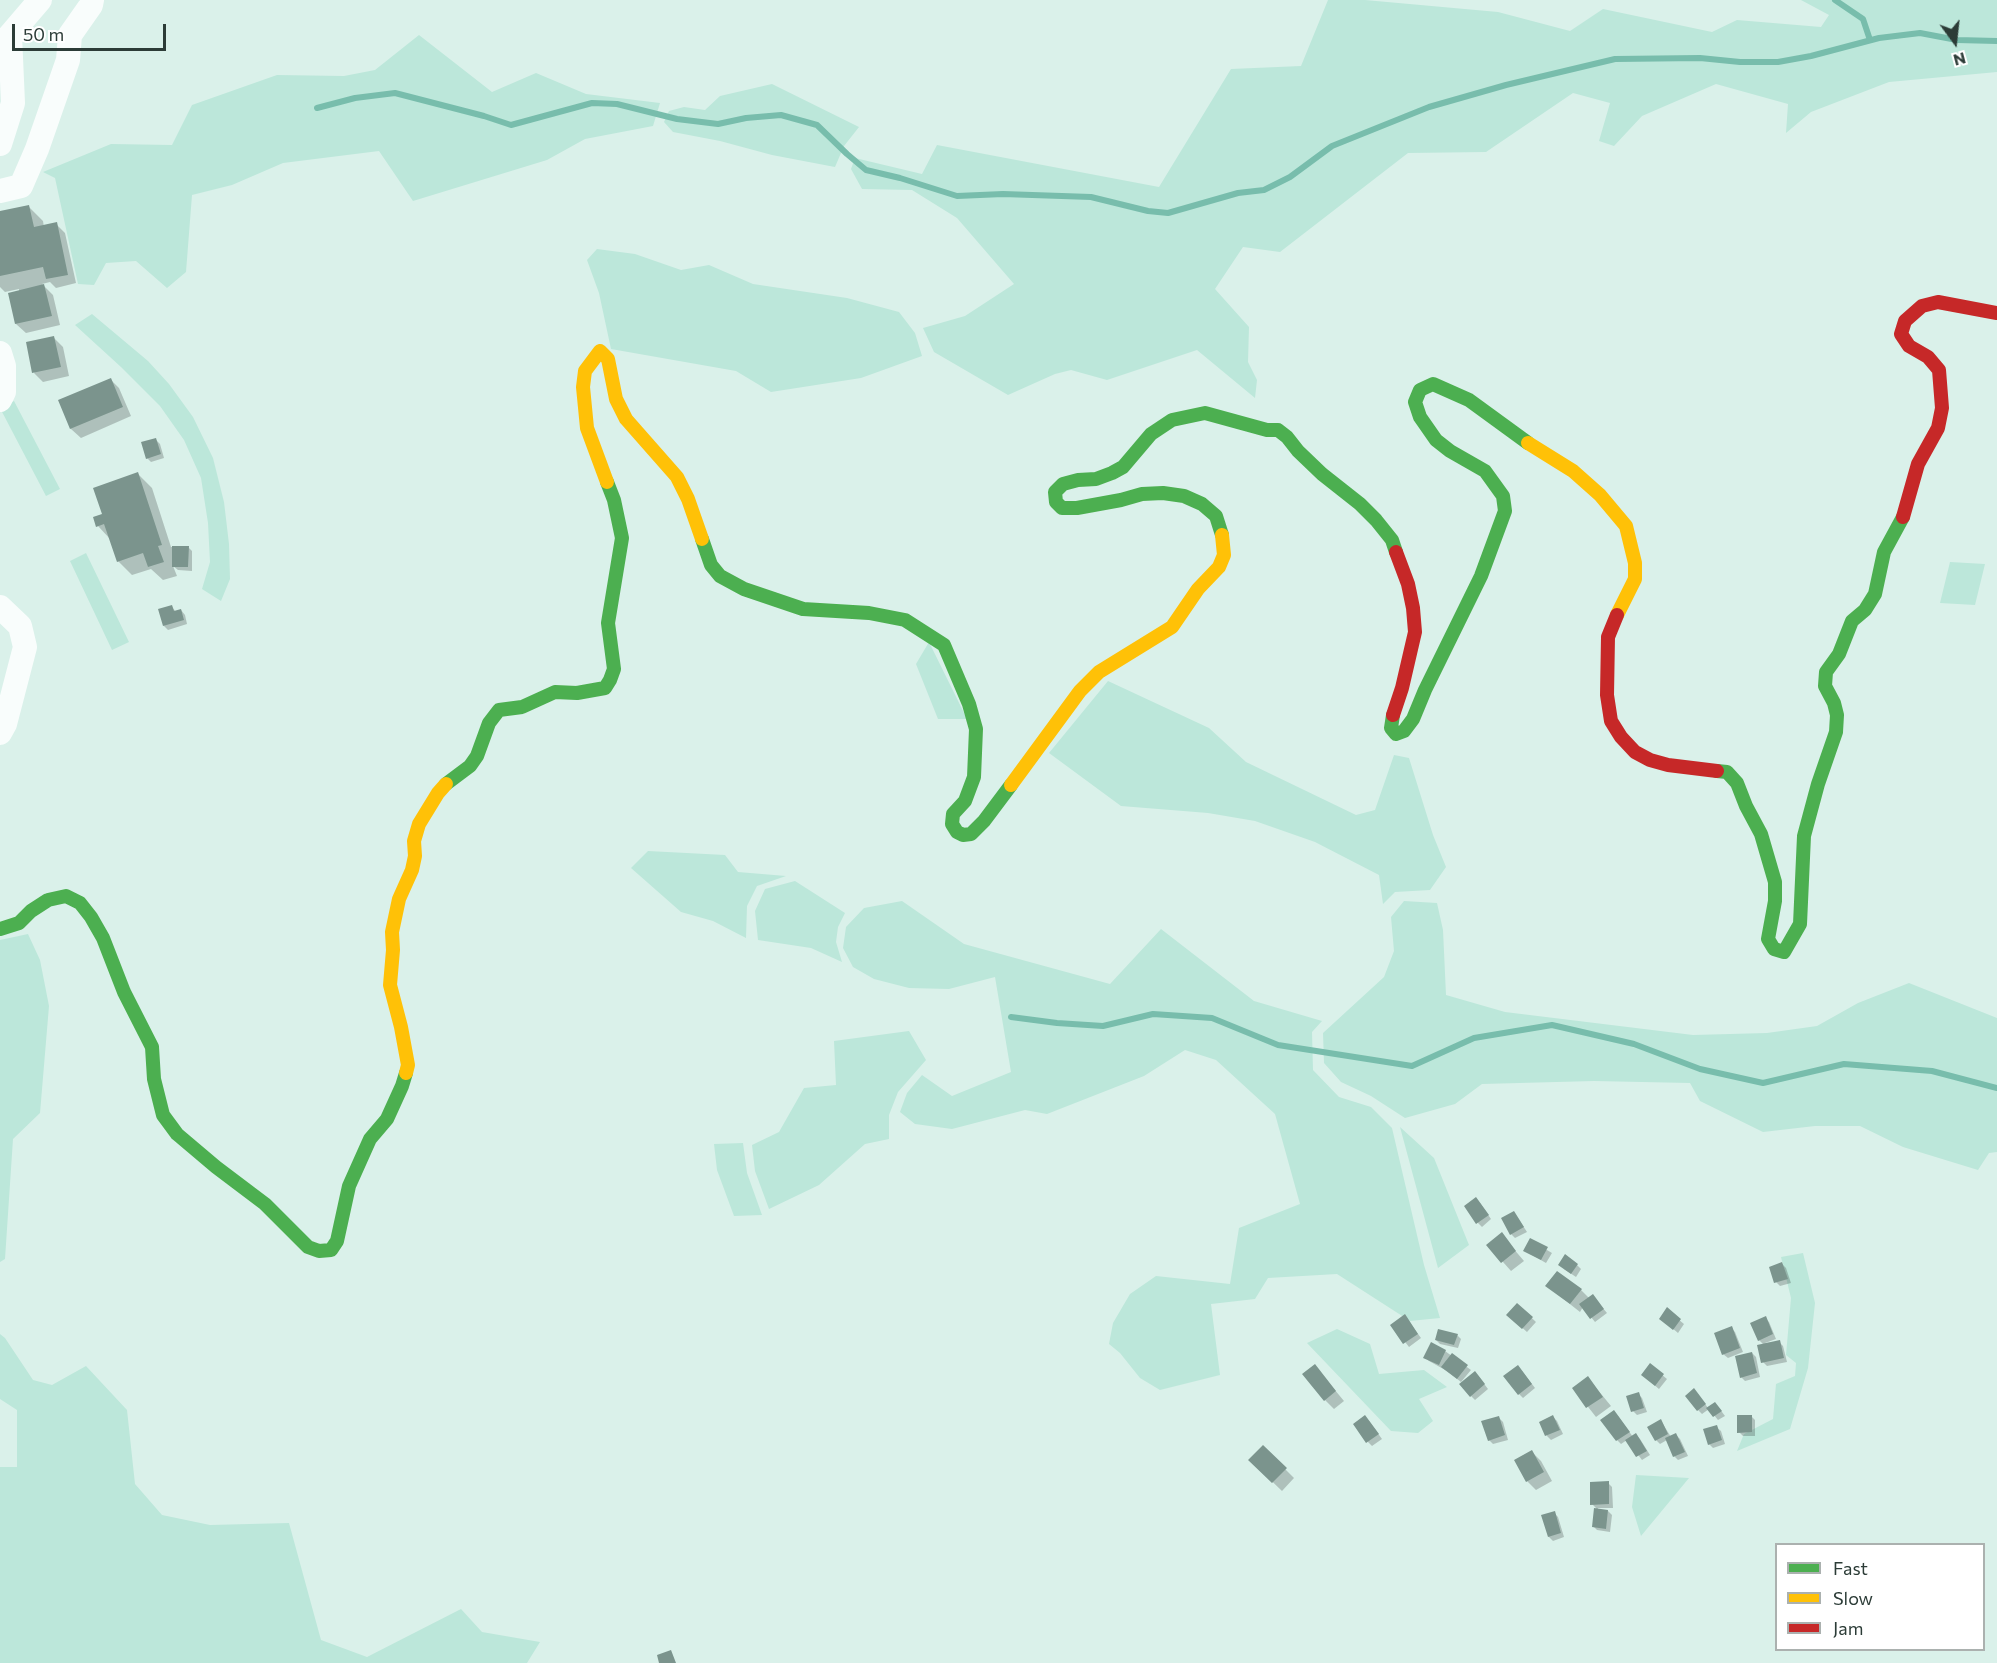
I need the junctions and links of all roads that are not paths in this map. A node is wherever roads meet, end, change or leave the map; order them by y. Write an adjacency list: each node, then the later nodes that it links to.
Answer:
1 (40, 0): 3 (street)
2 (92, 0): 4 (street)
3 (0, 144)
4 (0, 191)
5 (1997, 313): 10 (street)
6 (0, 353): 7 (street)
7 (0, 400)
8 (0, 607): 9 (street)
9 (0, 733)
10 (0, 928)

